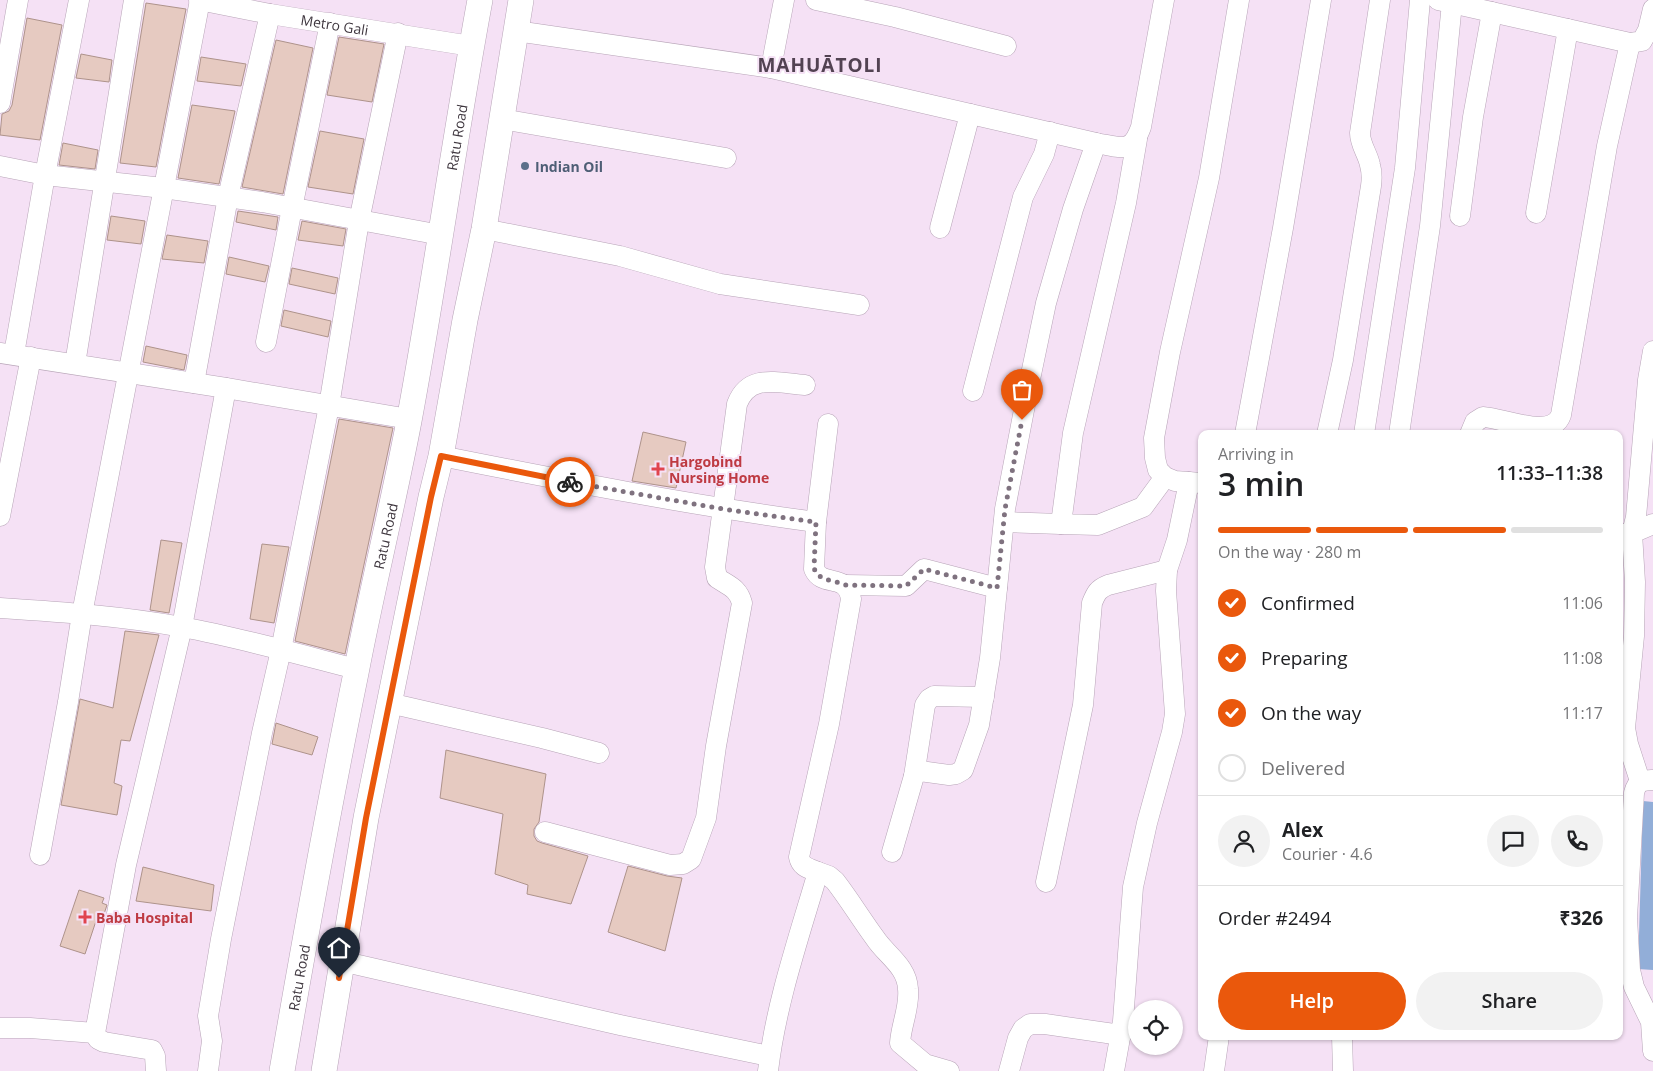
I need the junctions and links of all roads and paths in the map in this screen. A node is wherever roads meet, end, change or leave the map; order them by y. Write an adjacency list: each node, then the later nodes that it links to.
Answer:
1 (18, 0): 28 (street)
2 (79, 0): 36 (street)
3 (134, 0): 37 (street)
4 (199, 0): 19 (street, Metro Gali); 38 (street)
5 (480, 0): 25 (main road, Ratu Road)
6 (492, 0): 106 (main road)
7 (507, 0): 107 (main road)
8 (521, 0): 22 (main road)
9 (784, 0): 27 (street)
10 (816, 0): 26 (street)
11 (1164, 0): 32 (street)
12 (1239, 0): 67 (street)
13 (1321, 0): 61 (street)
14 (1380, 0): 62 (street)
15 (1420, 0): 63 (street)
16 (1457, 2): 18 (street); 64 (street)
17 (1653, 9): 24 (street)
18 (1492, 12): 21 (street); 42 (street)
19 (270, 14): 20 (street, Metro Gali); 39 (street)
20 (330, 23): 23 (street, Metro Gali); 40 (street)
21 (1568, 29): 24 (street); 41 (street)
22 (516, 32): 27 (street); 30 (main road)
23 (398, 33): 25 (street, Metro Gali); 43 (street)
24 (1642, 45): 65 (street)
25 (471, 46): 46 (main road, Ratu Road)
26 (1006, 46)
27 (771, 68): 29 (street)
28 (0, 103)
29 (970, 114): 31 (street); 44 (street)
30 (501, 120): 34 (street); 45 (main road)
31 (1050, 132): 33 (street); 57 (street)
32 (1137, 139): 33 (street); 73 (street)
33 (1096, 143): 72 (street)
34 (726, 158)
35 (0, 166): 36 (street)
36 (45, 175): 37 (street); 50 (street)
37 (104, 182): 38 (street); 51 (street)
38 (163, 188): 39 (street); 52 (street)
39 (228, 197): 40 (street); 54 (street)
40 (292, 208): 43 (street); 48 (street)
41 (1536, 213)
42 (1460, 216)
43 (359, 221): 46 (street); 58 (street)
44 (940, 228)
45 (484, 229): 47 (street); 66 (main road)
46 (442, 235): 59 (main road, Ratu Road)
47 (859, 305)
48 (266, 342)
49 (1653, 351): 53 (street)
50 (15, 355): 51 (street); 70 (street)
51 (74, 364): 52 (street)
52 (129, 372): 54 (street); 80 (street)
53 (1650, 380): 75 (street)
54 (194, 382): 56 (street)
55 (805, 385): 69 (street)
56 (226, 388): 58 (street); 81 (street)
57 (973, 391)
58 (329, 406): 59 (street); 82 (street)
59 (409, 419): 83 (main road, Ratu Road)
60 (828, 424): 71 (street)
61 (1246, 430)
62 (1328, 430)
63 (1365, 430)
64 (1400, 430)
65 (1472, 430)
66 (441, 456): 69 (street); 85 (main road)
67 (1165, 477): 68 (street); 73 (street)
68 (1195, 483): 76 (street)
69 (723, 509): 71 (street); 89 (street)
70 (0, 516)
71 (816, 522): 77 (street)
72 (1004, 522): 73 (street); 78 (street)
73 (1061, 524)
74 (1653, 524): 75 (street)
75 (1626, 534): 88 (street)
76 (1167, 570): 93 (street); 98 (street)
77 (845, 585): 78 (street); 92 (street)
78 (997, 588): 84 (street)
79 (0, 608): 80 (street)
80 (82, 614): 81 (street); 91 (street)
81 (182, 627): 82 (street); 97 (street)
82 (281, 650): 83 (street); 104 (street)
83 (356, 669): 105 (main road, Ratu Road)
84 (984, 697): 87 (street); 87 (street)
85 (389, 703): 86 (street); 94 (main road)
86 (599, 753)
87 (914, 776): 90 (street)
88 (1647, 780): 95 (street)
89 (545, 832)
90 (892, 852)
91 (40, 855)
92 (818, 872): 102 (street); 109 (street)
93 (1046, 882)
94 (341, 961): 102 (street); 108 (main road)
95 (1648, 1004): 101 (street)
96 (0, 1028): 97 (street)
97 (95, 1033): 103 (street)
98 (1121, 1034): 110 (street); 111 (street)
99 (1218, 1040): 112 (street)
100 (1342, 1040): 113 (street)
101 (1653, 1051)
102 (768, 1064)
103 (156, 1071)
104 (208, 1071)
105 (282, 1071)
106 (296, 1071)
107 (311, 1071)
108 (324, 1071)
109 (949, 1071)
110 (1009, 1071)
111 (1114, 1071)
112 (1214, 1071)
113 (1343, 1071)

